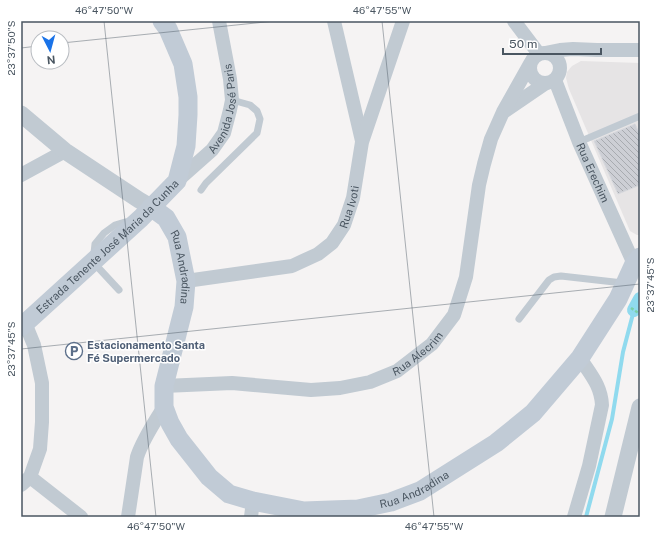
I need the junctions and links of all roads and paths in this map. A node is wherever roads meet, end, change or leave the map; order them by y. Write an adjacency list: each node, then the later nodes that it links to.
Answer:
1 (162, 21): 19 (main road, Estrada Tenente José Maria da Cunha)
2 (219, 21): 11 (street, Avenida José Paris)
3 (334, 21): 15 (street)
4 (403, 21): 15 (street, Rua Ivoti)
5 (514, 21): 8 (street)
6 (597, 50): 7 (street); 8 (street); 9 (street)
7 (640, 50)
8 (538, 57): 9 (street); 10 (street); 12 (street, Rua Alecrim)
9 (560, 66): 10 (street)
10 (551, 82): 12 (street); 16 (street, Rua Erechim)
11 (232, 100): 19 (street, Avenida José Paris); 20 (lane)
12 (503, 112): 32 (street, Rua Alecrim)
13 (21, 114): 17 (street)
14 (640, 116): 16 (lane)
15 (362, 142): 24 (street, Rua Ivoti)
16 (579, 142): 23 (street, Rua Erechim)
17 (65, 151): 18 (street); 21 (street)
18 (21, 175)
19 (177, 181): 21 (main road, Estrada Tenente José Maria da Cunha)
20 (201, 190)
21 (151, 207): 22 (main road, Estrada Tenente José Maria da Cunha); 24 (main road, Rua Andradina)
22 (93, 262): 26 (lane); 30 (main road, Estrada Tenente José Maria da Cunha)
23 (638, 264): 25 (main road, Rua Andradina)
24 (186, 280): 32 (main road, Rua Andradina)
25 (626, 283): 29 (lane); 31 (main road, Rua Andradina)
26 (119, 290)
27 (628, 306): 28 (path)
28 (640, 314)
29 (519, 319)
30 (23, 325): 35 (street)
31 (580, 358): 36 (main road, Rua Andradina); 39 (street)
32 (164, 386): 33 (main road, Rua Andradina)
33 (164, 407): 36 (main road, Rua Andradina); 38 (street)
34 (640, 407): 40 (street)
35 (26, 481): 37 (street)
36 (252, 509)
37 (81, 517)
38 (128, 517)
39 (574, 517)
40 (613, 517)

